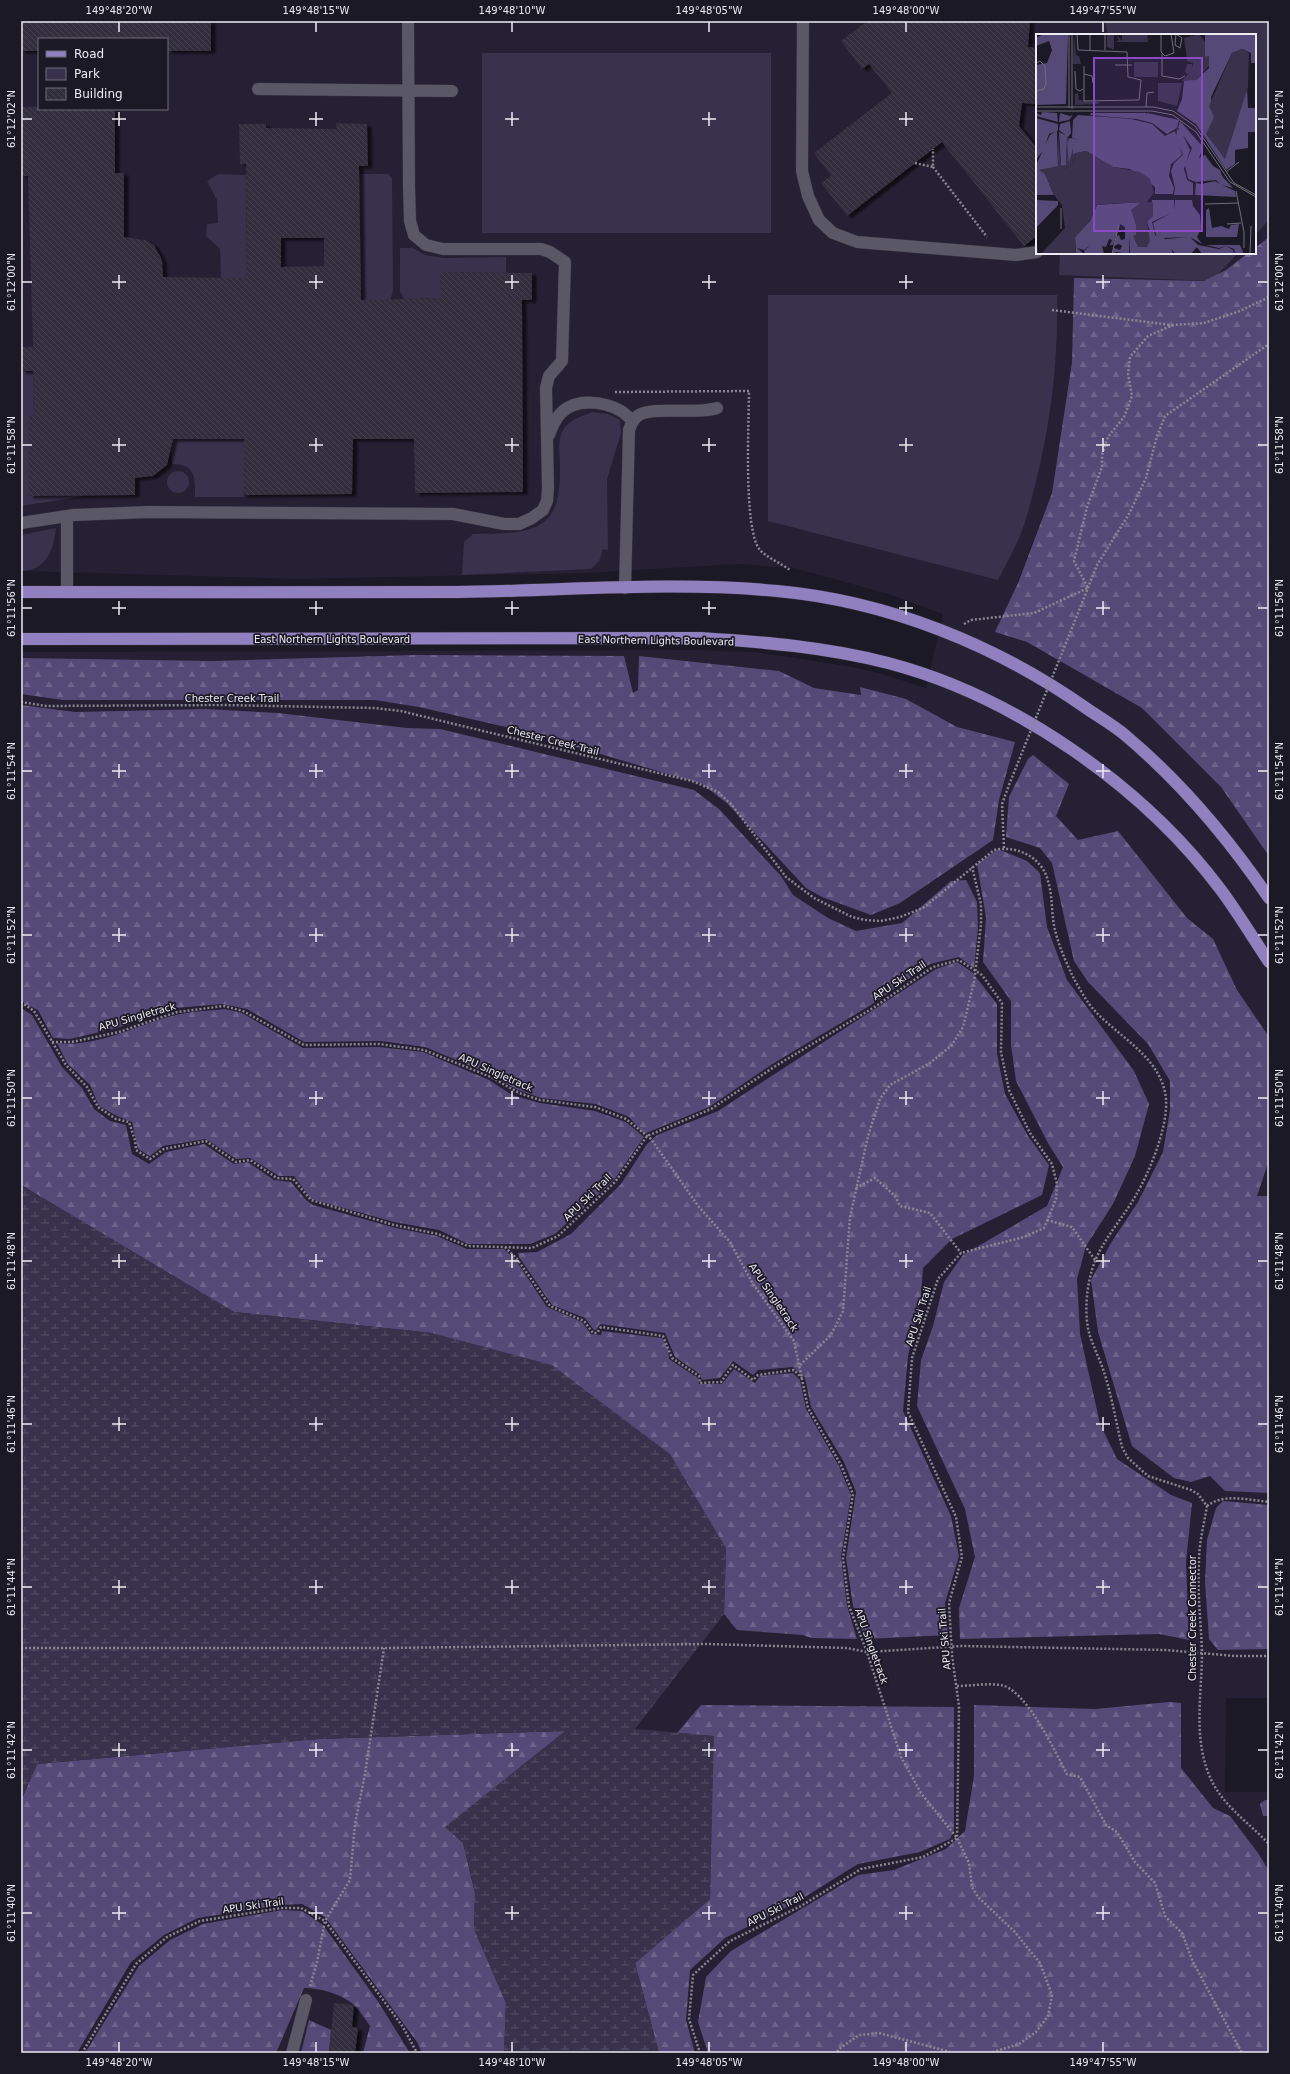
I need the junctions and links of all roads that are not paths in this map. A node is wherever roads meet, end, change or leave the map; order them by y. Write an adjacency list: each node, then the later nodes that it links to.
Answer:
1 (408, 21): 4 (street)
2 (803, 21): 6 (street)
3 (258, 89): 4 (street)
4 (409, 91): 5 (street); 9 (street)
5 (452, 91)
6 (1036, 252)
7 (716, 408): 8 (street)
8 (632, 421): 9 (street); 12 (street)
9 (547, 439): 10 (street)
10 (67, 516): 11 (street); 14 (street)
11 (21, 523)
12 (625, 588): 14 (main road); 16 (main road)
13 (21, 592): 14 (main road)
14 (67, 592)
15 (21, 639): 17 (main road, East Northern Lights Boulevard)
16 (1269, 898)
17 (1269, 962)
18 (306, 2000): 19 (street)
19 (292, 2053)

